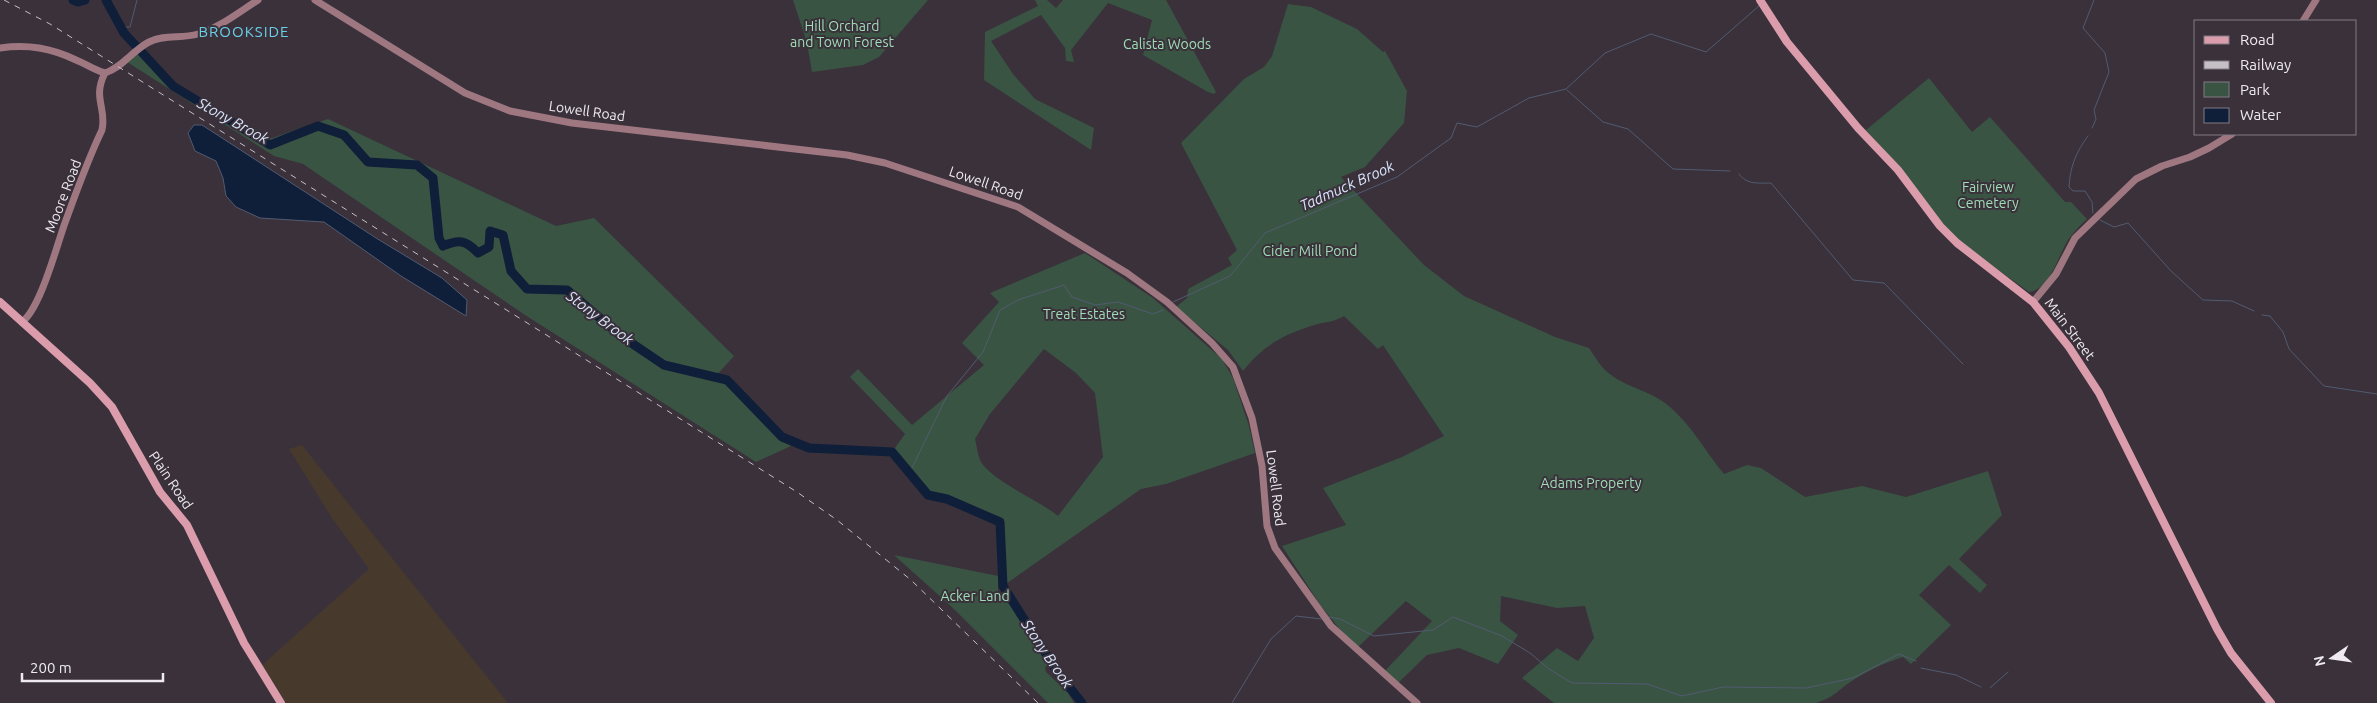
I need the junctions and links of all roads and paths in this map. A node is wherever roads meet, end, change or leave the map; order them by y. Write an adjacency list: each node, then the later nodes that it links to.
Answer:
1 (258, 0): 7 (street)
2 (315, 0): 13 (street, Lowell Road)
3 (1760, 0): 10 (main road, Main Street)
4 (2316, 0): 5 (street)
5 (2304, 20)
6 (0, 48): 7 (street)
7 (105, 73): 11 (street, Moore Road)
8 (2230, 135): 10 (street)
9 (0, 302): 11 (main road, Plain Road)
10 (2033, 302): 14 (main road, Main Street)
11 (22, 322): 12 (main road, Plain Road)
12 (281, 703)
13 (1417, 703)
14 (2271, 703)

